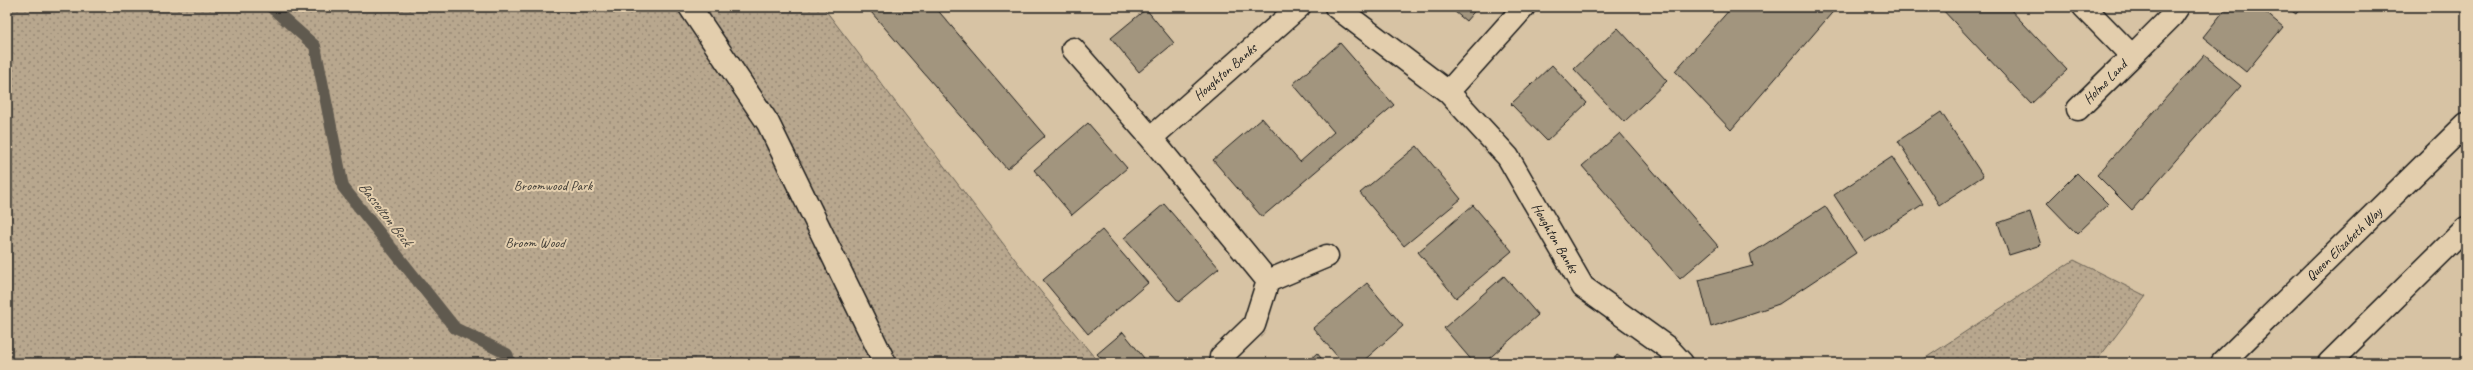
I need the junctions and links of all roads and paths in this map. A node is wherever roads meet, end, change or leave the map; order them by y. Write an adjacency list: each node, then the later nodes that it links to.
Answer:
1 (690, 7): 17 (street)
2 (1299, 7): 12 (street, Houghton Banks)
3 (1336, 7): 9 (street, Houghton Banks)
4 (1524, 7): 9 (street)
5 (2084, 7): 8 (street, Holme Land)
6 (2178, 7): 8 (street, Holme Land)
7 (1073, 49): 12 (street)
8 (2132, 56): 10 (street, Holme Land)
9 (1448, 92): 18 (street, Houghton Banks)
10 (2078, 109)
11 (2466, 124): 19 (street, Queen Elizabeth Way)
12 (1150, 138): 15 (street)
13 (2466, 228): 20 (street)
14 (1327, 256): 15 (street)
15 (1268, 280): 16 (street)
16 (1221, 357)
17 (885, 363)
18 (1682, 363)
19 (2222, 363)
20 (2329, 363)

